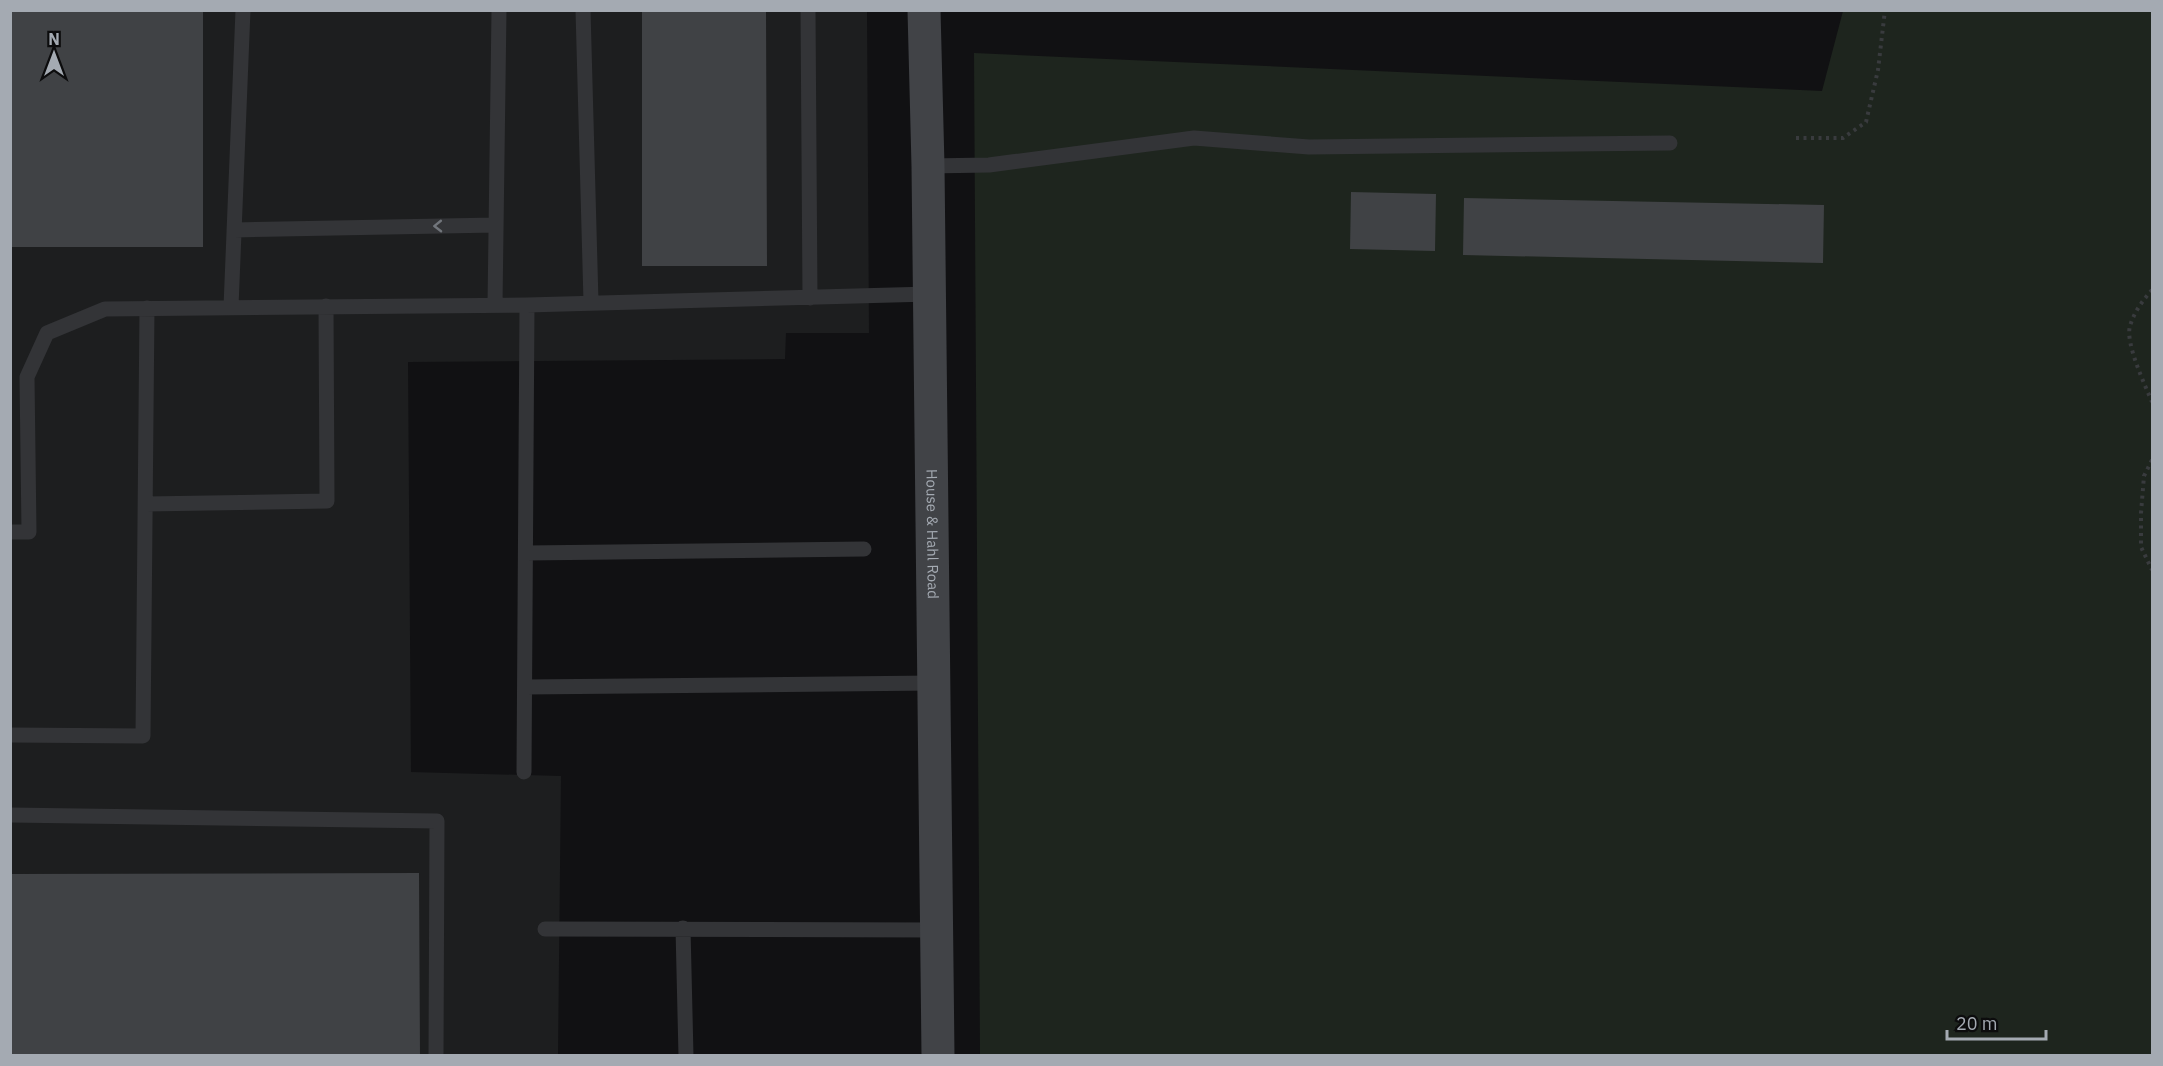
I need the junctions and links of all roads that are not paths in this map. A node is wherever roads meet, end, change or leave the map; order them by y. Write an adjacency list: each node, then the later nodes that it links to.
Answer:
1 (243, 10): 9 (lane)
2 (499, 10): 8 (lane)
3 (583, 10): 12 (lane)
4 (808, 10): 11 (lane)
5 (924, 10): 7 (street, House & Hahl Road)
6 (1670, 143): 7 (lane)
7 (928, 166): 10 (street, House & Hahl Road)
8 (496, 225): 9 (lane, one-way to 9); 13 (lane)
9 (234, 231): 16 (lane)
10 (930, 294): 11 (lane); 22 (street, House & Hahl Road)
11 (810, 298): 12 (lane)
12 (591, 302): 14 (lane)
13 (495, 305): 14 (lane); 15 (lane)
14 (527, 305): 21 (lane)
15 (326, 306): 16 (lane); 18 (lane)
16 (231, 307): 17 (lane)
17 (147, 309): 18 (lane); 19 (lane)
18 (146, 504): 24 (lane)
19 (10, 532)
20 (864, 549): 21 (lane)
21 (526, 554): 23 (lane)
22 (934, 683): 23 (lane); 29 (street, House & Hahl Road)
23 (525, 687): 25 (lane)
24 (10, 735)
25 (524, 772)
26 (10, 815): 30 (lane)
27 (683, 928): 28 (lane); 29 (lane); 31 (lane)
28 (545, 929)
29 (936, 930): 32 (street, House & Hahl Road)
30 (436, 1056)
31 (686, 1056)
32 (938, 1056)

